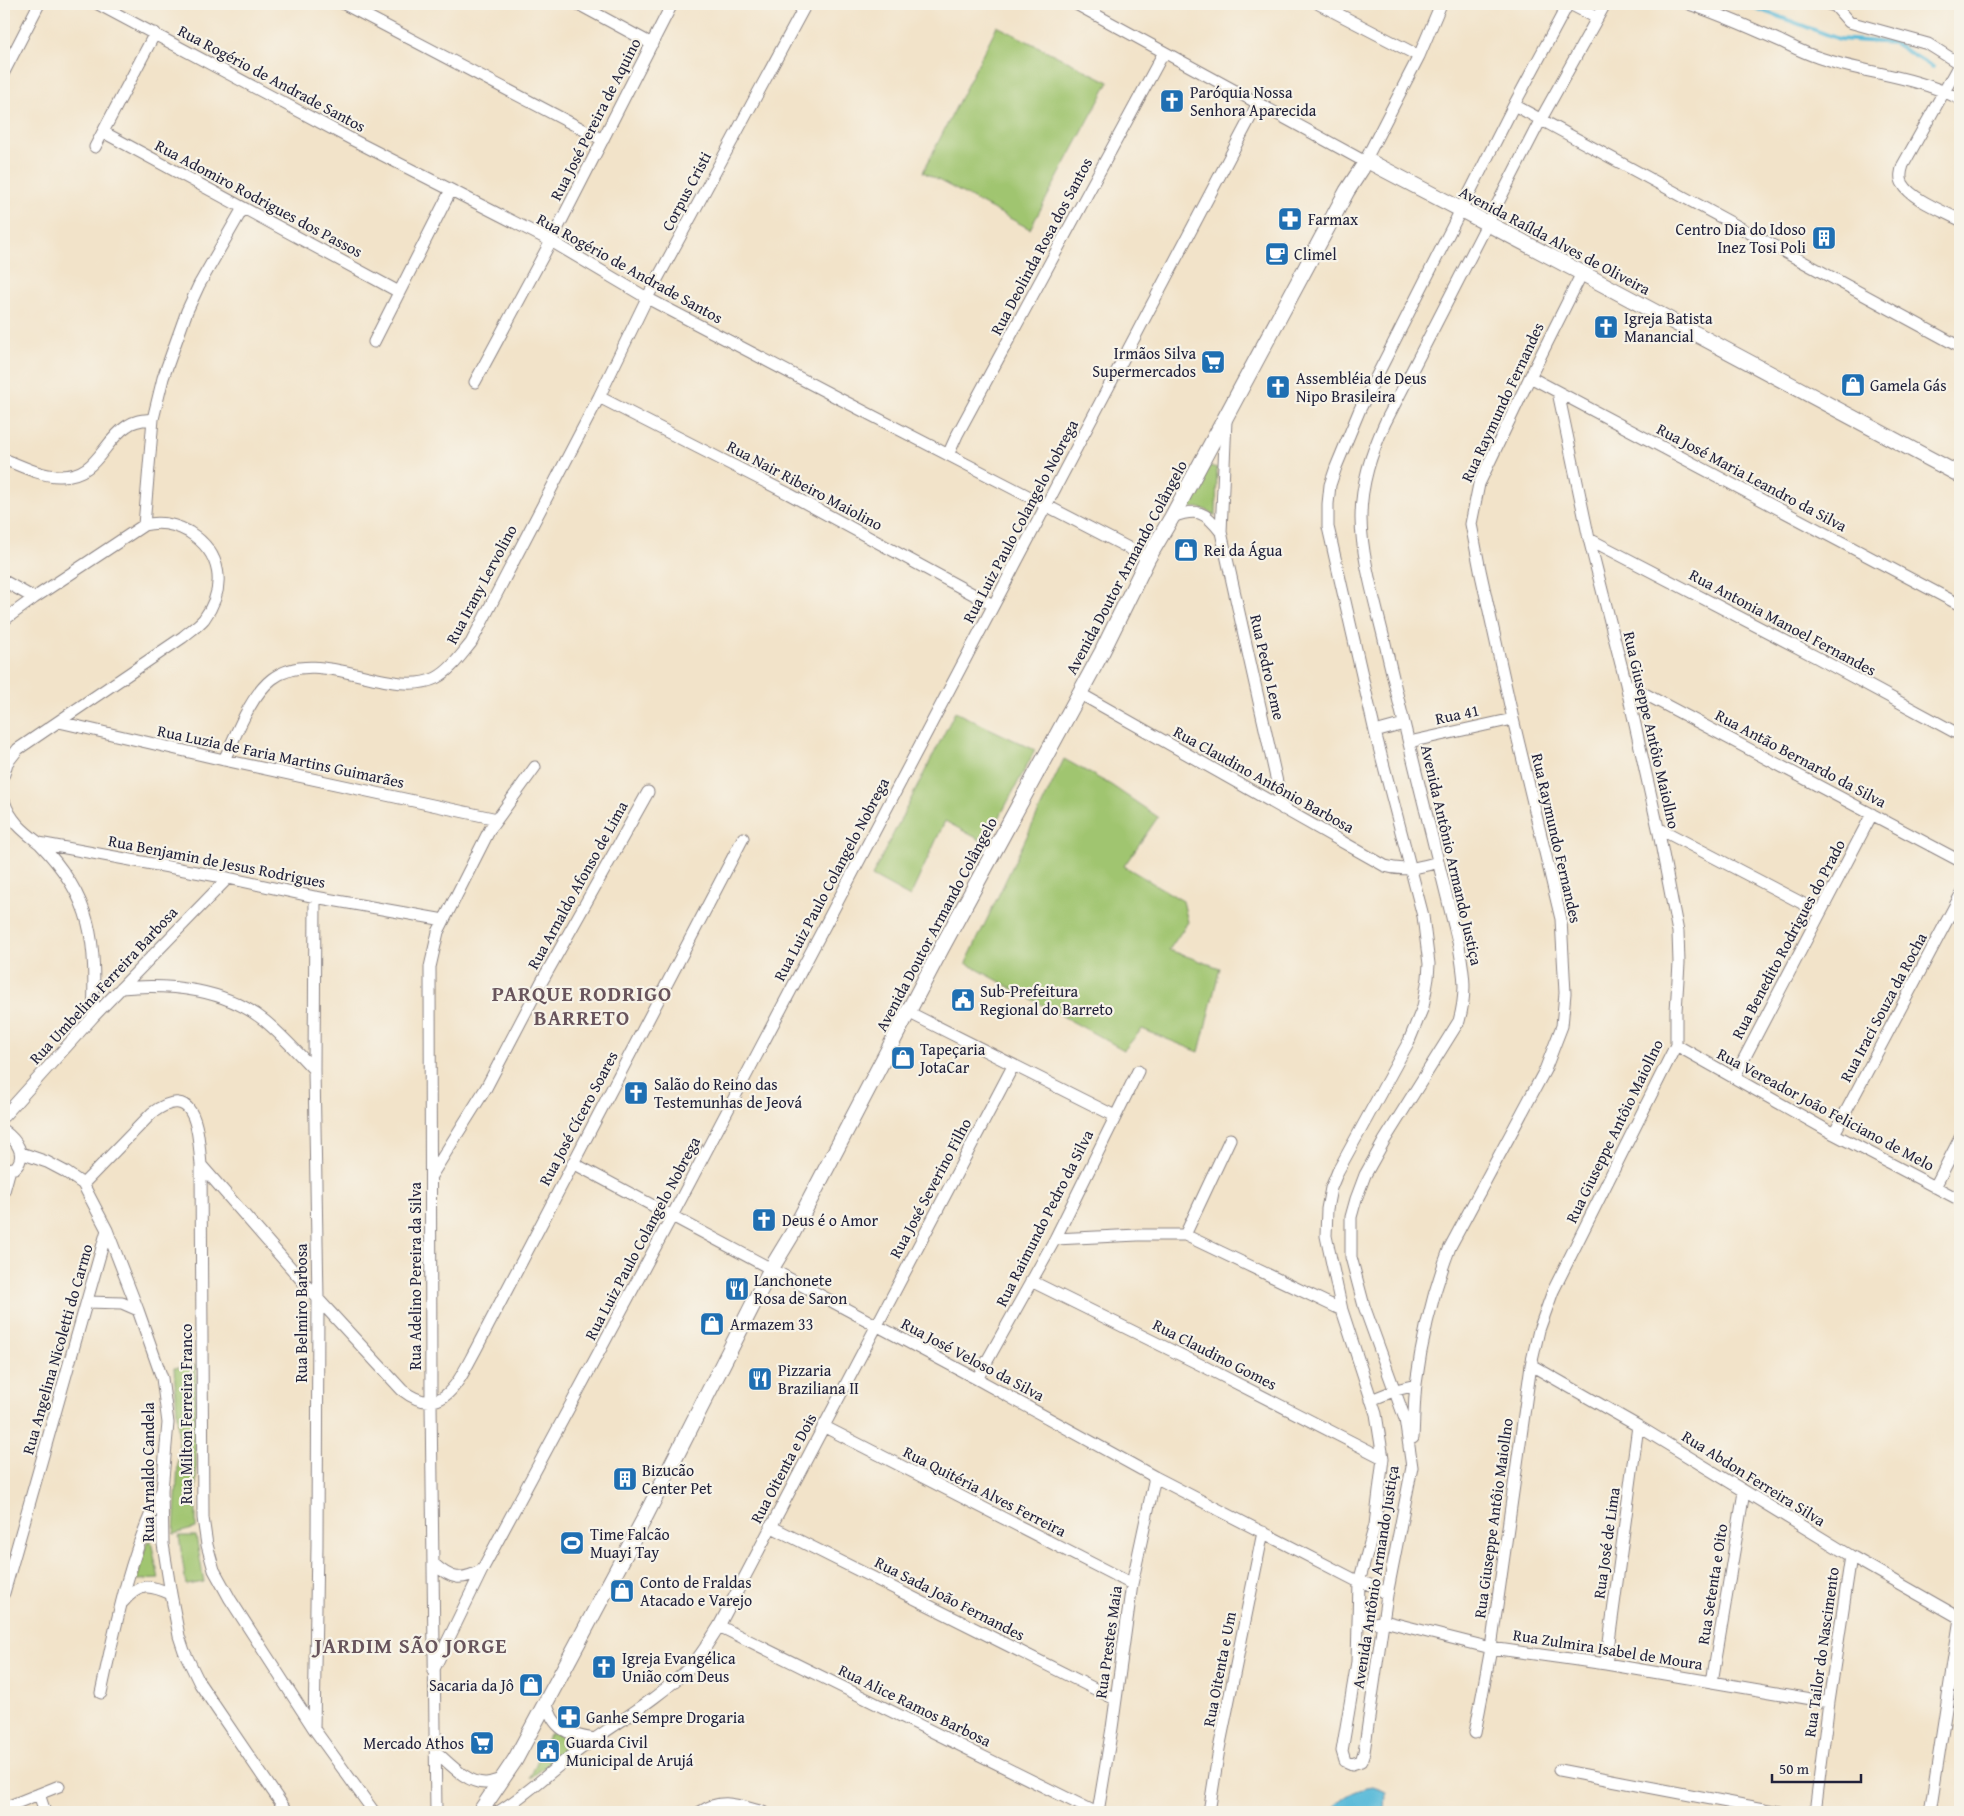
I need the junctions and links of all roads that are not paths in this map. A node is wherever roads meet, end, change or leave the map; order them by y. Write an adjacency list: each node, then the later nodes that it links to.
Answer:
1 (39, 4): 20 (street)
2 (98, 4): 15 (street, Rua Rogério de Andrade Santos)
3 (344, 4): 27 (street)
4 (578, 4): 16 (street)
5 (672, 4): 16 (street, Rua José Pereira de Aquino)
6 (806, 4): 38 (street, Corpus Cristi)
7 (1076, 4): 17 (street, Avenida Raílda Alves de Oliveira)
8 (1319, 4): 18 (street)
9 (1441, 4): 18 (street, Avenida Doutor Armando Colângelo)
10 (1569, 4): 14 (street); 24 (street, Avenida Antônio Armando Justiça)
11 (1604, 4): 14 (street, Avenida Antônio Armando Justiça)
12 (1690, 4): 21 (street)
13 (1828, 4): 19 (street)
14 (1597, 18): 25 (street, Avenida Antônio Armando Justiça)
15 (155, 34): 26 (street); 30 (street, Rua Rogério de Andrade Santos)
16 (652, 44): 27 (street, Rua José Pereira de Aquino)
17 (1164, 52): 23 (street, Avenida Raílda Alves de Oliveira); 47 (street, Rua Deolinda Rosa dos Santos)
18 (1420, 56): 29 (street, Avenida Doutor Armando Colângelo)
19 (1960, 64): 21 (street)
20 (4, 72)
21 (1946, 91): 22 (street); 33 (street)
22 (1960, 98)
23 (1258, 104): 29 (street, Avenida Raílda Alves de Oliveira); 50 (street, Rua Luiz Paulo Colangelo Nobrega)
24 (1514, 105): 25 (street); 32 (street, Avenida Antônio Armando Justiça)
25 (1541, 119): 34 (street, Avenida Antônio Armando Justiça); 40 (street)
26 (103, 132): 28 (street); 31 (street, Rua Adomiro Rodrigues dos Passos)
27 (603, 140): 35 (street, Rua José Pereira de Aquino)
28 (94, 147)
29 (1365, 162): 32 (street, Avenida Raílda Alves de Oliveira); 45 (street, Avenida Doutor Armando Colângelo)
30 (451, 190): 35 (street, Rua Rogério de Andrade Santos); 37 (street)
31 (243, 208): 37 (street, Rua Adomiro Rodrigues dos Passos); 46 (street)
32 (1461, 210): 34 (street, Avenida Raílda Alves de Oliveira); 66 (street, Avenida Antônio Armando Justiça)
33 (1960, 220)
34 (1488, 224): 36 (street, Avenida Raílda Alves de Oliveira); 65 (street, Avenida Antônio Armando Justiça)
35 (551, 241): 38 (street, Rua Rogério de Andrade Santos); 42 (street, Rua José Pereira de Aquino)
36 (1582, 273): 41 (street, Rua Raymundo Fernandes); 49 (street, Avenida Raílda Alves de Oliveira)
37 (399, 292): 39 (street)
38 (647, 298): 44 (street, Corpus Cristi); 47 (street, Rua Rogério de Andrade Santos)
39 (374, 342)
40 (1960, 347)
41 (1530, 377): 43 (street, Rua José Maria Leandro da Silva); 63 (street, Rua Raymundo Fernandes)
42 (475, 382)
43 (1558, 392): 54 (street, Rua Giuseppe Antôio Maiollno); 59 (street, Rua José Maria Leandro da Silva)
44 (599, 397): 58 (street, Rua Nair Ribeiro Maiolino); 69 (street, Rua Irany Lervolino)
45 (1226, 415): 51 (street, Avenida Doutor Armando Colângelo); 53 (street, Rua Pedro Leme)
46 (153, 420): 48 (street); 52 (street)
47 (948, 455): 50 (street, Rua Rogério de Andrade Santos)
48 (4, 459)
49 (1960, 475)
50 (1047, 506): 55 (street, Rua Rogério de Andrade Santos); 58 (street, Rua Luiz Paulo Colangelo Nobrega)
51 (1172, 517): 53 (street); 55 (street, Avenida Doutor Armando Colângelo)
52 (144, 525): 57 (street); 64 (street)
53 (1221, 532): 74 (street, Rua Pedro Leme)
54 (1589, 539): 61 (street, Rua Giuseppe Antôio Maiollno); 67 (street, Rua Antonia Manoel Fernandes)
55 (1148, 558): 62 (street, Avenida Doutor Armando Colângelo)
56 (4, 582): 57 (street)
57 (34, 598): 60 (street)
58 (993, 605): 111 (street, Rua Luiz Paulo Colangelo Nobrega)
59 (1960, 605)
60 (4, 620)
61 (1626, 684): 75 (street, Rua Antão Bernardo da Silva); 77 (street, Rua Giuseppe Antôio Maiollno)
62 (1079, 693): 74 (street, Rua Claudino Antônio Barbosa); 89 (street, Avenida Doutor Armando Colângelo)
63 (1513, 719): 68 (street, Rua 41); 124 (street, Rua Raymundo Fernandes)
64 (59, 722): 69 (street, Rua Luzia de Faria Martins Guimarães); 71 (street)
65 (1404, 724): 66 (street); 68 (street, Avenida Antônio Armando Justiça)
66 (1375, 732): 82 (street, Avenida Antônio Armando Justiça)
67 (1960, 735)
68 (1408, 742): 81 (street, Avenida Antônio Armando Justiça)
69 (224, 760): 76 (street, Rua Luzia de Faria Martins Guimarães)
70 (535, 767): 76 (street, Rua Adelino Pereira da Silva)
71 (4, 774)
72 (648, 792): 106 (street, Rua Arnaldo Afonso de Lima)
73 (4, 801): 79 (street, Rua Benjamin de Jesus Rodrigues)
74 (1283, 809): 82 (street, Rua Claudino Antônio Barbosa)
75 (1872, 814): 80 (street, Rua Antão Bernardo da Silva); 86 (street, Rua Benedito Rodrigues do Prado)
76 (497, 819): 87 (street, Rua Adelino Pereira da Silva)
77 (1658, 828): 86 (street); 91 (street, Rua Giuseppe Antôio Maiollno)
78 (743, 838): 103 (street, Rua José Cícero Soares)
79 (39, 843): 83 (street, Rua Benjamin de Jesus Rodrigues); 90 (street)
80 (1960, 861)
81 (1438, 862): 82 (street, Rua Claudino Antônio Barbosa); 125 (street, Avenida Antônio Armando Justiça)
82 (1411, 869): 120 (street, Avenida Antônio Armando Justiça)
83 (228, 878): 85 (street, Rua Benjamin de Jesus Rodrigues); 88 (street, Rua Umbelina Ferreira Barbosa)
84 (1960, 896): 99 (street, Rua Iraci Souza da Rocha)
85 (315, 897): 87 (street, Rua Benjamin de Jesus Rodrigues); 93 (street, Rua Belmiro Barbosa)
86 (1819, 912): 95 (street, Rua Benedito Rodrigues do Prado)
87 (444, 920): 106 (street, Rua Adelino Pereira da Silva)
88 (121, 988): 90 (street, Rua Umbelina Ferreira Barbosa); 93 (street)
89 (908, 1012): 92 (street); 115 (street, Avenida Doutor Armando Colângelo)
90 (93, 1017): 96 (street, Rua Umbelina Ferreira Barbosa)
91 (1676, 1046): 95 (street, Rua Vereador João Feliciano de Melo); 122 (street, Rua Giuseppe Antôio Maiollno)
92 (1013, 1066): 97 (street); 121 (street, Rua José Severino Filho)
93 (314, 1070): 117 (street, Rua Belmiro Barbosa)
94 (1138, 1071): 97 (street, Rua Raimundo Pedro da Silva)
95 (1734, 1078): 99 (street, Rua Vereador João Feliciano de Melo)
96 (4, 1116)
97 (1115, 1116): 114 (street, Rua Raimundo Pedro da Silva)
98 (4, 1131): 102 (street)
99 (1834, 1134): 108 (street, Rua Vereador João Feliciano de Melo)
100 (1960, 1138): 108 (street)
101 (1230, 1139): 113 (street)
102 (21, 1153): 105 (street); 107 (street, Rua Arnaldo Candela)
103 (572, 1163): 111 (street, Rua José Veloso da Silva); 127 (street, Rua José Cícero Soares)
104 (201, 1165): 107 (street, Rua Milton Ferreira Franco); 117 (street); 158 (street, Rua Milton Ferreira Franco)
105 (7, 1169): 109 (street)
106 (431, 1176): 127 (street, Rua Adelino Pereira da Silva)
107 (83, 1184): 112 (street, Rua Arnaldo Candela)
108 (1935, 1187): 110 (street, Rua Vereador João Feliciano de Melo)
109 (4, 1191)
110 (1960, 1200)
111 (672, 1216): 115 (street, Rua José Veloso da Silva); 139 (street, Rua Luiz Paulo Colangelo Nobrega)
112 (107, 1230): 118 (street, Rua Angelina Nicoletti do Carmo); 119 (street, Rua Arnaldo Candela)
113 (1185, 1235): 114 (street); 120 (street)
114 (1055, 1240): 116 (street, Rua Raimundo Pedro da Silva)
115 (771, 1269): 121 (street, Rua José Veloso da Silva); 156 (street, Avenida Doutor Armando Colângelo)
116 (1031, 1281): 123 (street, Rua Raimundo Pedro da Silva); 130 (street, Rua Claudino Gomes)
117 (318, 1299): 127 (street); 158 (street, Rua Belmiro Barbosa)
118 (87, 1302): 119 (street); 142 (street, Rua Angelina Nicoletti do Carmo)
119 (138, 1310): 133 (street, Rua Arnaldo Candela)
120 (1342, 1310): 126 (street, Avenida Antônio Armando Justiça)
121 (877, 1325): 123 (street, Rua José Veloso da Silva); 128 (street, Rua Oitenta e Dois)
122 (1531, 1364): 129 (street, Rua Abdon Ferreira Silva); 150 (street, Rua Giuseppe Antôio Maiollno)
123 (977, 1379): 132 (street, Rua José Veloso da Silva)
124 (1416, 1385): 125 (street); 131 (street, Rua Raymundo Fernandes)
125 (1396, 1390): 126 (street); 131 (street, Avenida Antônio Armando Justiça)
126 (1371, 1400): 130 (street, Avenida Antônio Armando Justiça)
127 (431, 1402): 138 (street, Rua Adelino Pereira da Silva)
128 (823, 1426): 135 (street, Rua Oitenta e Dois); 141 (street, Rua Quitéria Alves Ferreira)
129 (1638, 1426): 134 (street, Rua Abdon Ferreira Silva); 151 (street, Rua José de Lima)
130 (1384, 1458): 140 (street, Avenida Antônio Armando Justiça)
131 (1412, 1467): 144 (street, Avenida Antônio Armando Justiça)
132 (1155, 1477): 136 (street, Rua José Veloso da Silva); 141 (street, Rua Prestes Maia)
133 (162, 1490): 143 (street, Rua Arnaldo Candela); 145 (street)
134 (1744, 1492): 137 (street, Rua Abdon Ferreira Silva); 153 (street, Rua Setenta e Oito)
135 (770, 1526): 149 (street, Rua Oitenta e Dois); 155 (street, Rua Sada João Fernandes)
136 (1263, 1532): 140 (street, Rua José Veloso da Silva); 176 (street, Rua Oitenta e Um)
137 (1851, 1556): 147 (street, Rua Abdon Ferreira Silva); 157 (street, Rua Tailor do Nascimento)
138 (434, 1564): 139 (street); 152 (street, Rua Adelino Pereira da Silva)
139 (482, 1570): 152 (street, Rua Luiz Paulo Colangelo Nobrega)
140 (1359, 1582): 144 (street, Rua José Veloso da Silva); 146 (street)
141 (1132, 1584): 155 (street, Rua Prestes Maia)
142 (4, 1593)
143 (170, 1594): 145 (street); 168 (street, Rua Arnaldo Candela)
144 (1387, 1595): 148 (street, Avenida Antônio Armando Justiça)
145 (120, 1605): 154 (street)
146 (1359, 1610): 148 (street); 148 (street, Avenida Antônio Armando Justiça)
147 (1960, 1618): 179 (street)
148 (1384, 1621): 150 (street, Rua Zulmira Isabel de Moura)
149 (719, 1626): 160 (street); 175 (street, Rua Alice Ramos Barbosa)
150 (1491, 1648): 151 (street, Rua Zulmira Isabel de Moura); 159 (street, Rua Giuseppe Antôio Maiollno)
151 (1606, 1664): 153 (street, Rua Zulmira Isabel de Moura)
152 (433, 1671): 161 (street, Rua Adelino Pereira da Silva)
153 (1712, 1682): 157 (street, Rua Zulmira Isabel de Moura)
154 (101, 1693)
155 (1115, 1699): 175 (street, Rua Prestes Maia)
156 (546, 1700): 160 (street); 163 (street, Avenida Doutor Armando Colângelo)
157 (1829, 1702): 178 (street, Rua Tailor do Nascimento)
158 (314, 1729): 169 (street, Rua Milton Ferreira Franco)
159 (1475, 1733)
160 (595, 1739): 172 (street)
161 (435, 1750): 163 (street); 170 (street, Rua Adelino Pereira da Silva)
162 (1559, 1770): 177 (street)
163 (502, 1778): 171 (street, Avenida Doutor Armando Colângelo)
164 (59, 1786): 165 (street)
165 (39, 1794): 166 (street); 167 (street)
166 (4, 1808)
167 (45, 1812)
168 (287, 1812)
169 (374, 1812)
170 (436, 1812)
171 (480, 1812)
172 (498, 1812)
173 (700, 1812): 174 (street)
174 (763, 1812)
175 (1097, 1812)
176 (1209, 1812)
177 (1780, 1812)
178 (1815, 1812)
179 (1930, 1812)

